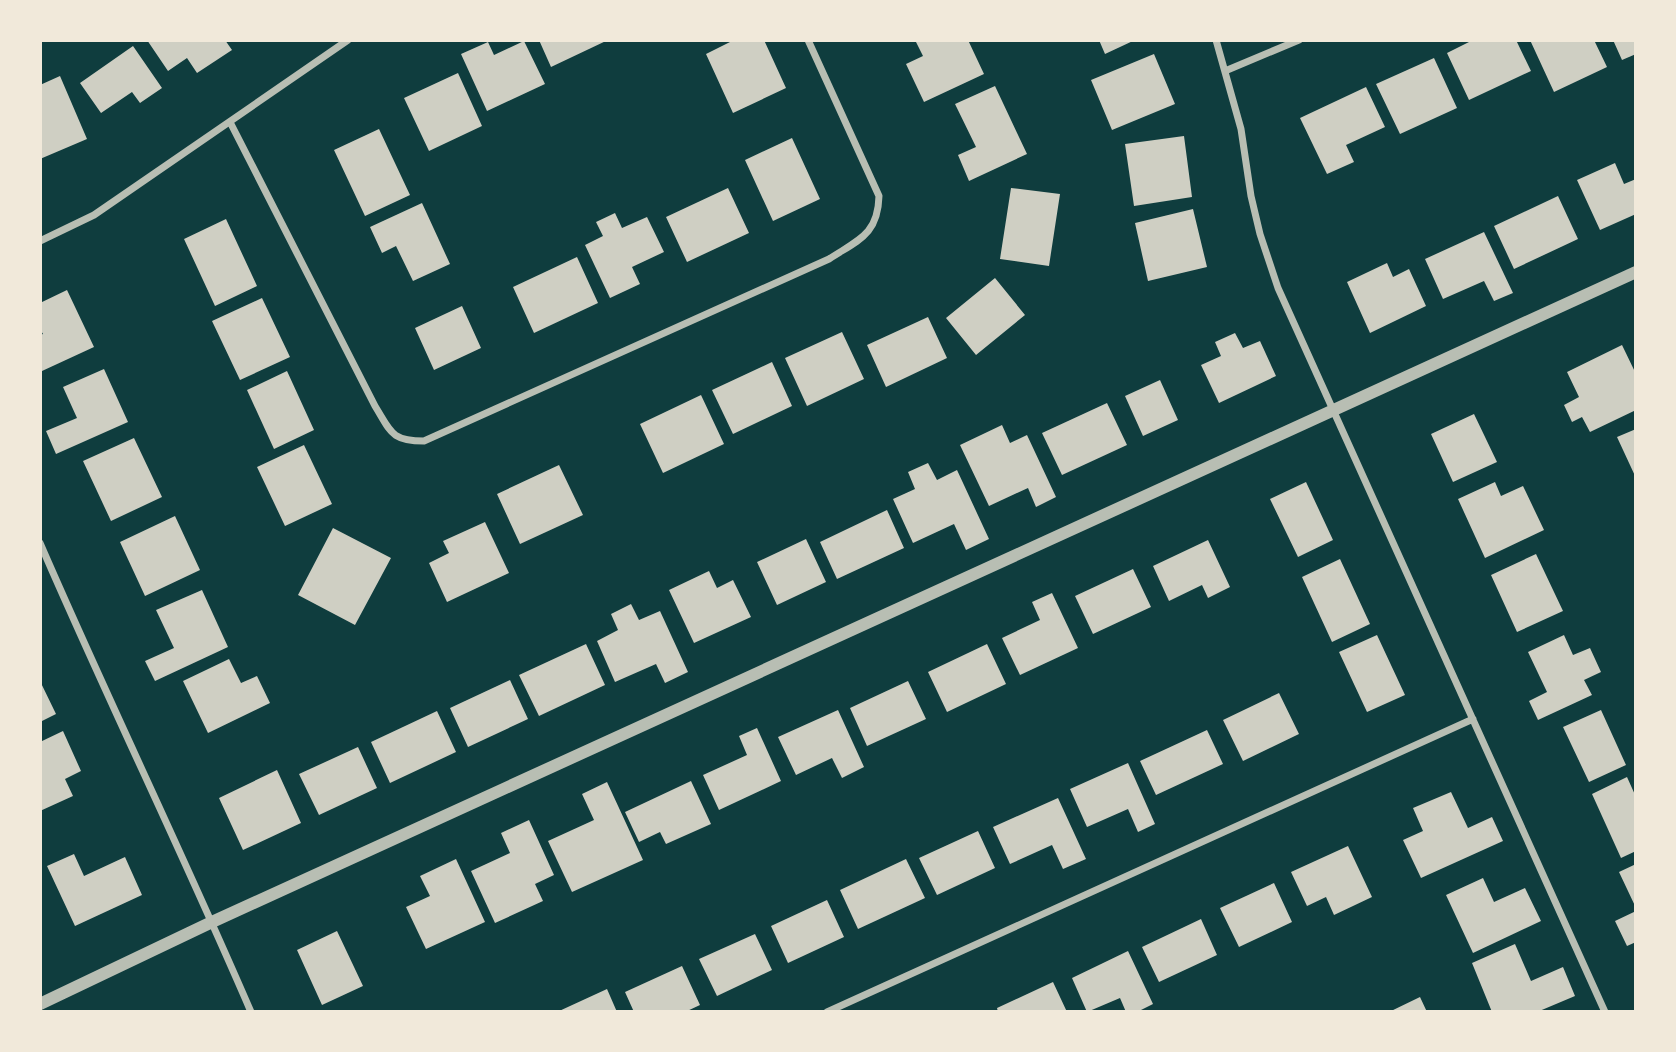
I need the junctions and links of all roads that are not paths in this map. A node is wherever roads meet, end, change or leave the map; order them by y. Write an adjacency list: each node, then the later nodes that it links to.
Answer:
1 (348, 40): 6 (street)
2 (808, 40): 6 (street)
3 (1216, 40): 5 (street)
4 (1298, 40): 5 (street)
5 (1225, 71): 9 (street)
6 (230, 122): 7 (street)
7 (40, 241)
8 (1636, 271): 9 (street)
9 (1332, 410): 11 (street); 12 (street)
10 (40, 543): 12 (street)
11 (1473, 719): 15 (street); 16 (street)
12 (212, 922): 13 (street); 14 (street)
13 (40, 1004)
14 (251, 1012)
15 (827, 1012)
16 (1605, 1012)

